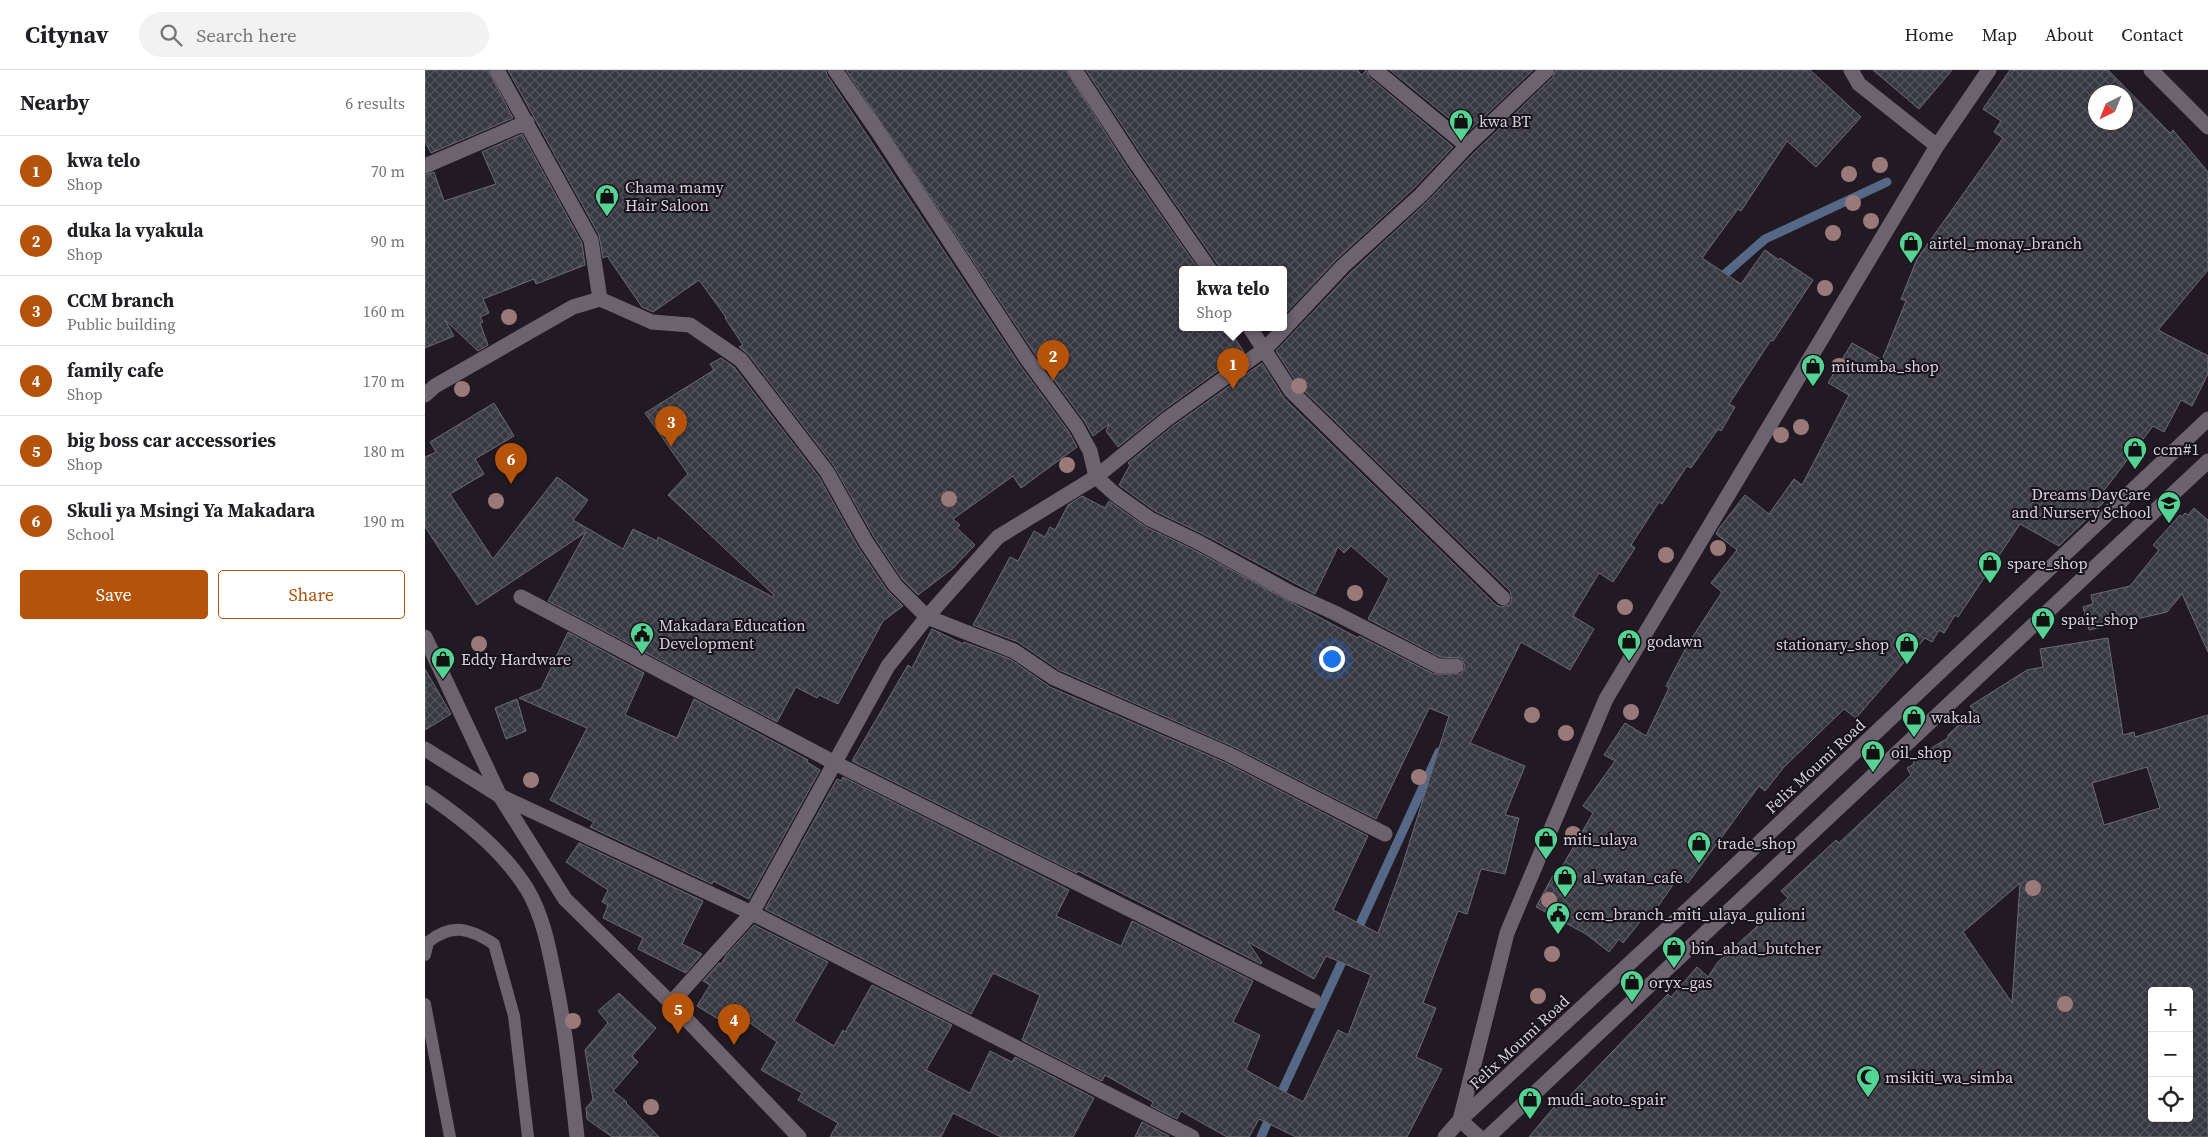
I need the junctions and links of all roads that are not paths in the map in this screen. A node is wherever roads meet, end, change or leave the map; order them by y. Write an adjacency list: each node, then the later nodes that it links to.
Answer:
1 (497, 70): 9 (street)
2 (835, 70): 23 (street)
3 (1075, 70): 14 (street)
4 (1375, 70): 11 (street)
5 (1547, 70): 11 (street)
6 (1851, 70): 12 (street)
7 (1989, 70): 12 (street)
8 (2151, 70): 10 (street)
9 (527, 122): 13 (street); 15 (street)
10 (2208, 127)
11 (1467, 146): 16 (street)
12 (1937, 146): 39 (street)
13 (425, 166)
14 (1207, 266)
15 (600, 299): 20 (street); 26 (street)
16 (1287, 326)
17 (1252, 331): 19 (street)
18 (1282, 331): 19 (street)
19 (1265, 349): 23 (street); 25 (street)
20 (425, 395)
21 (2208, 419): 39 (street, Felix Moumi Road)
22 (2208, 461): 47 (street)
23 (1096, 476): 26 (street); 28 (street)
24 (521, 597): 30 (street)
25 (1503, 598)
26 (927, 617): 30 (street); 33 (street)
27 (425, 637): 32 (street)
28 (1457, 666)
29 (425, 749): 32 (street)
30 (835, 763): 34 (street); 36 (street)
31 (425, 793): 42 (street)
32 (500, 796): 34 (street); 37 (street)
33 (1385, 834)
34 (752, 913): 37 (street); 44 (street)
35 (425, 955): 41 (lane)
36 (1314, 1002)
37 (671, 1003): 43 (street)
38 (425, 1004): 40 (lane)
39 (1460, 1120): 45 (street, Felix Moumi Road); 46 (street)
40 (449, 1137)
41 (528, 1137)
42 (577, 1137)
43 (799, 1137)
44 (1192, 1137)
45 (1445, 1137)
46 (1479, 1137)
47 (1488, 1137)

